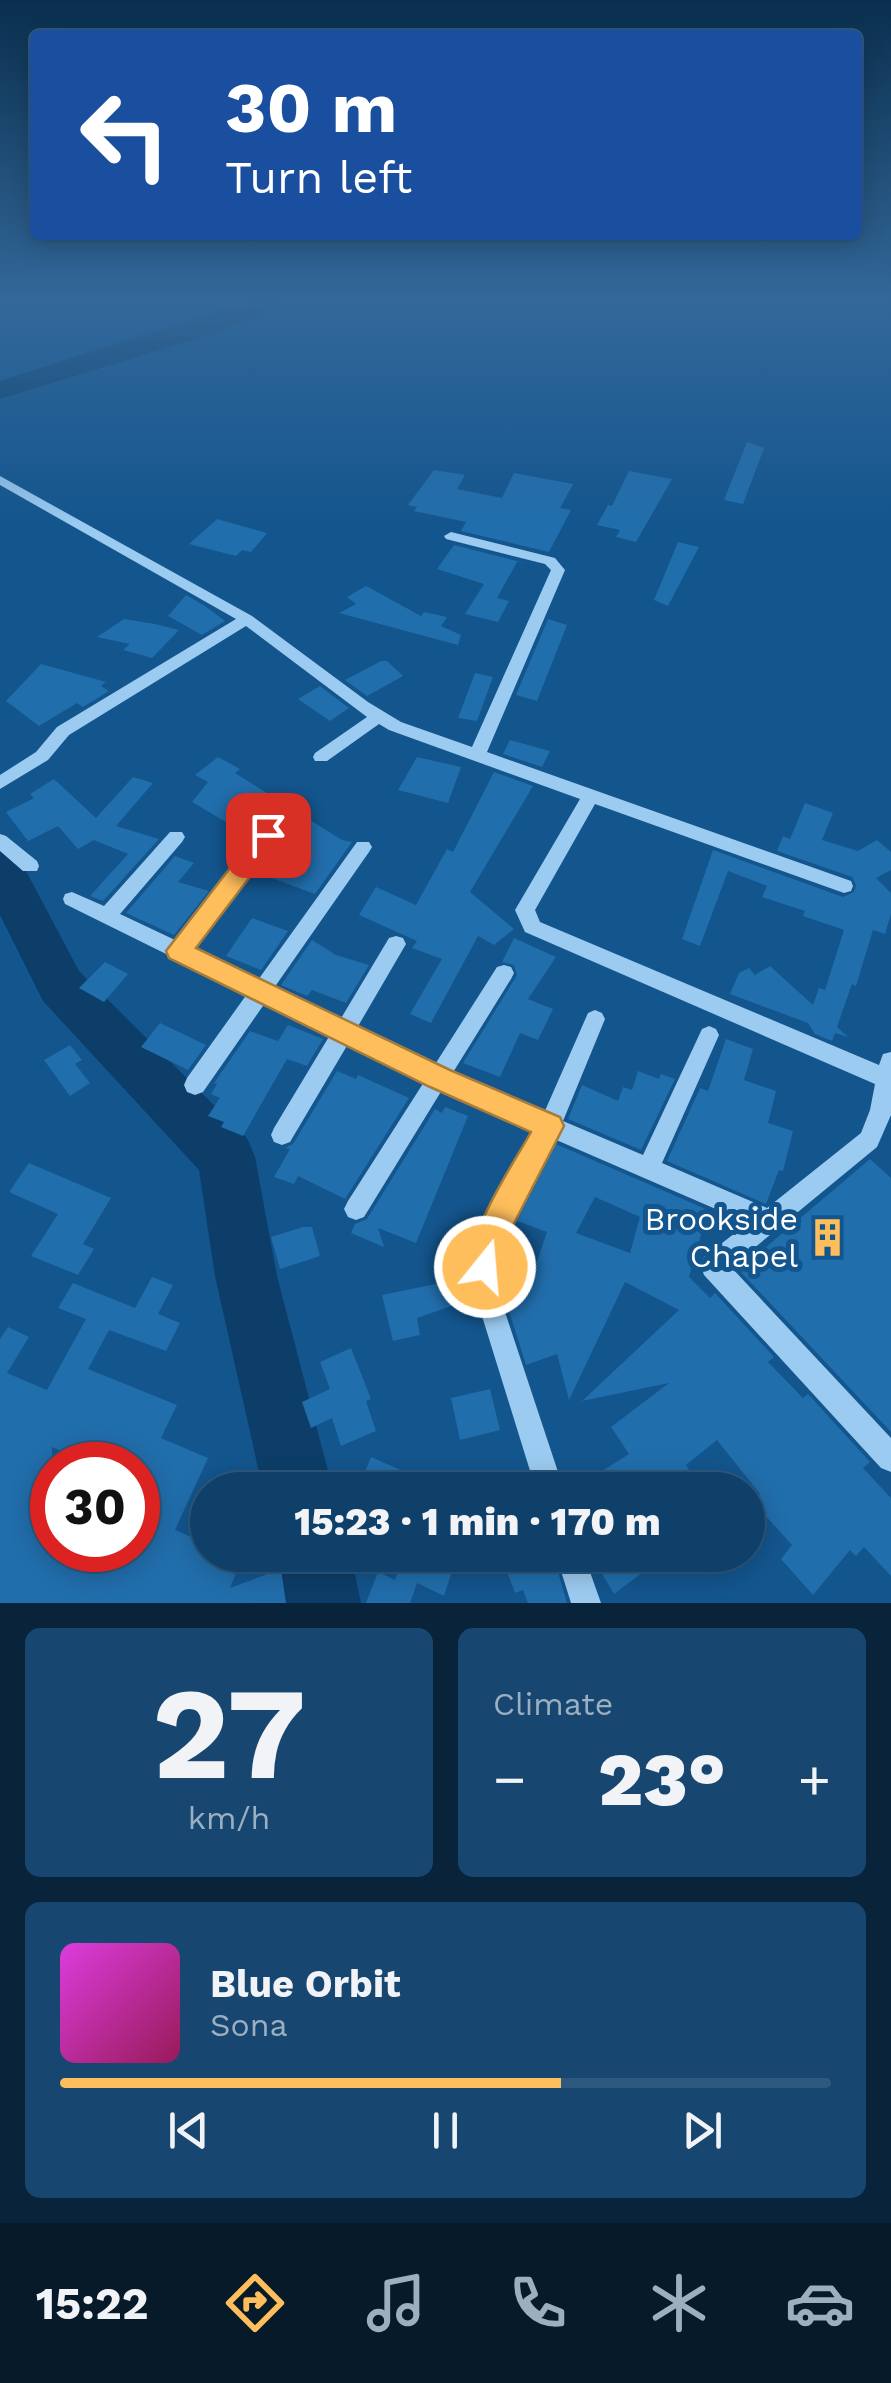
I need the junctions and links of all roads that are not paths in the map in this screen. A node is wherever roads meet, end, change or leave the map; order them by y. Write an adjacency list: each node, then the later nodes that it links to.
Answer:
1 (0, 480): 3 (street)
2 (452, 536): 5 (street)
3 (246, 618): 4 (street); 7 (street)
4 (378, 717): 5 (street); 6 (street)
5 (478, 756): 8 (street)
6 (321, 757)
7 (0, 783)
8 (591, 795): 14 (street); 24 (street)
9 (268, 835): 18 (street)
10 (176, 838): 16 (street)
11 (0, 841): 13 (street)
12 (363, 847): 20 (street)
13 (30, 866)
14 (844, 886)
15 (72, 898): 16 (street)
16 (108, 916): 18 (street)
17 (396, 944): 22 (street)
18 (178, 951): 20 (street)
19 (504, 973): 25 (street)
20 (259, 991): 22 (street); 26 (street)
21 (595, 1019): 28 (street)
22 (344, 1031): 25 (street); 29 (street)
23 (709, 1035): 30 (street)
24 (888, 1069): 27 (street)
25 (440, 1078): 28 (street); 31 (street)
26 (195, 1085)
27 (887, 1119): 32 (street)
28 (550, 1126): 30 (street); 34 (street)
29 (282, 1135)
30 (649, 1168): 32 (street)
31 (356, 1209)
32 (766, 1219): 33 (street)
33 (891, 1458)
34 (544, 1472)
35 (576, 1572): 36 (street)
36 (586, 1603)

